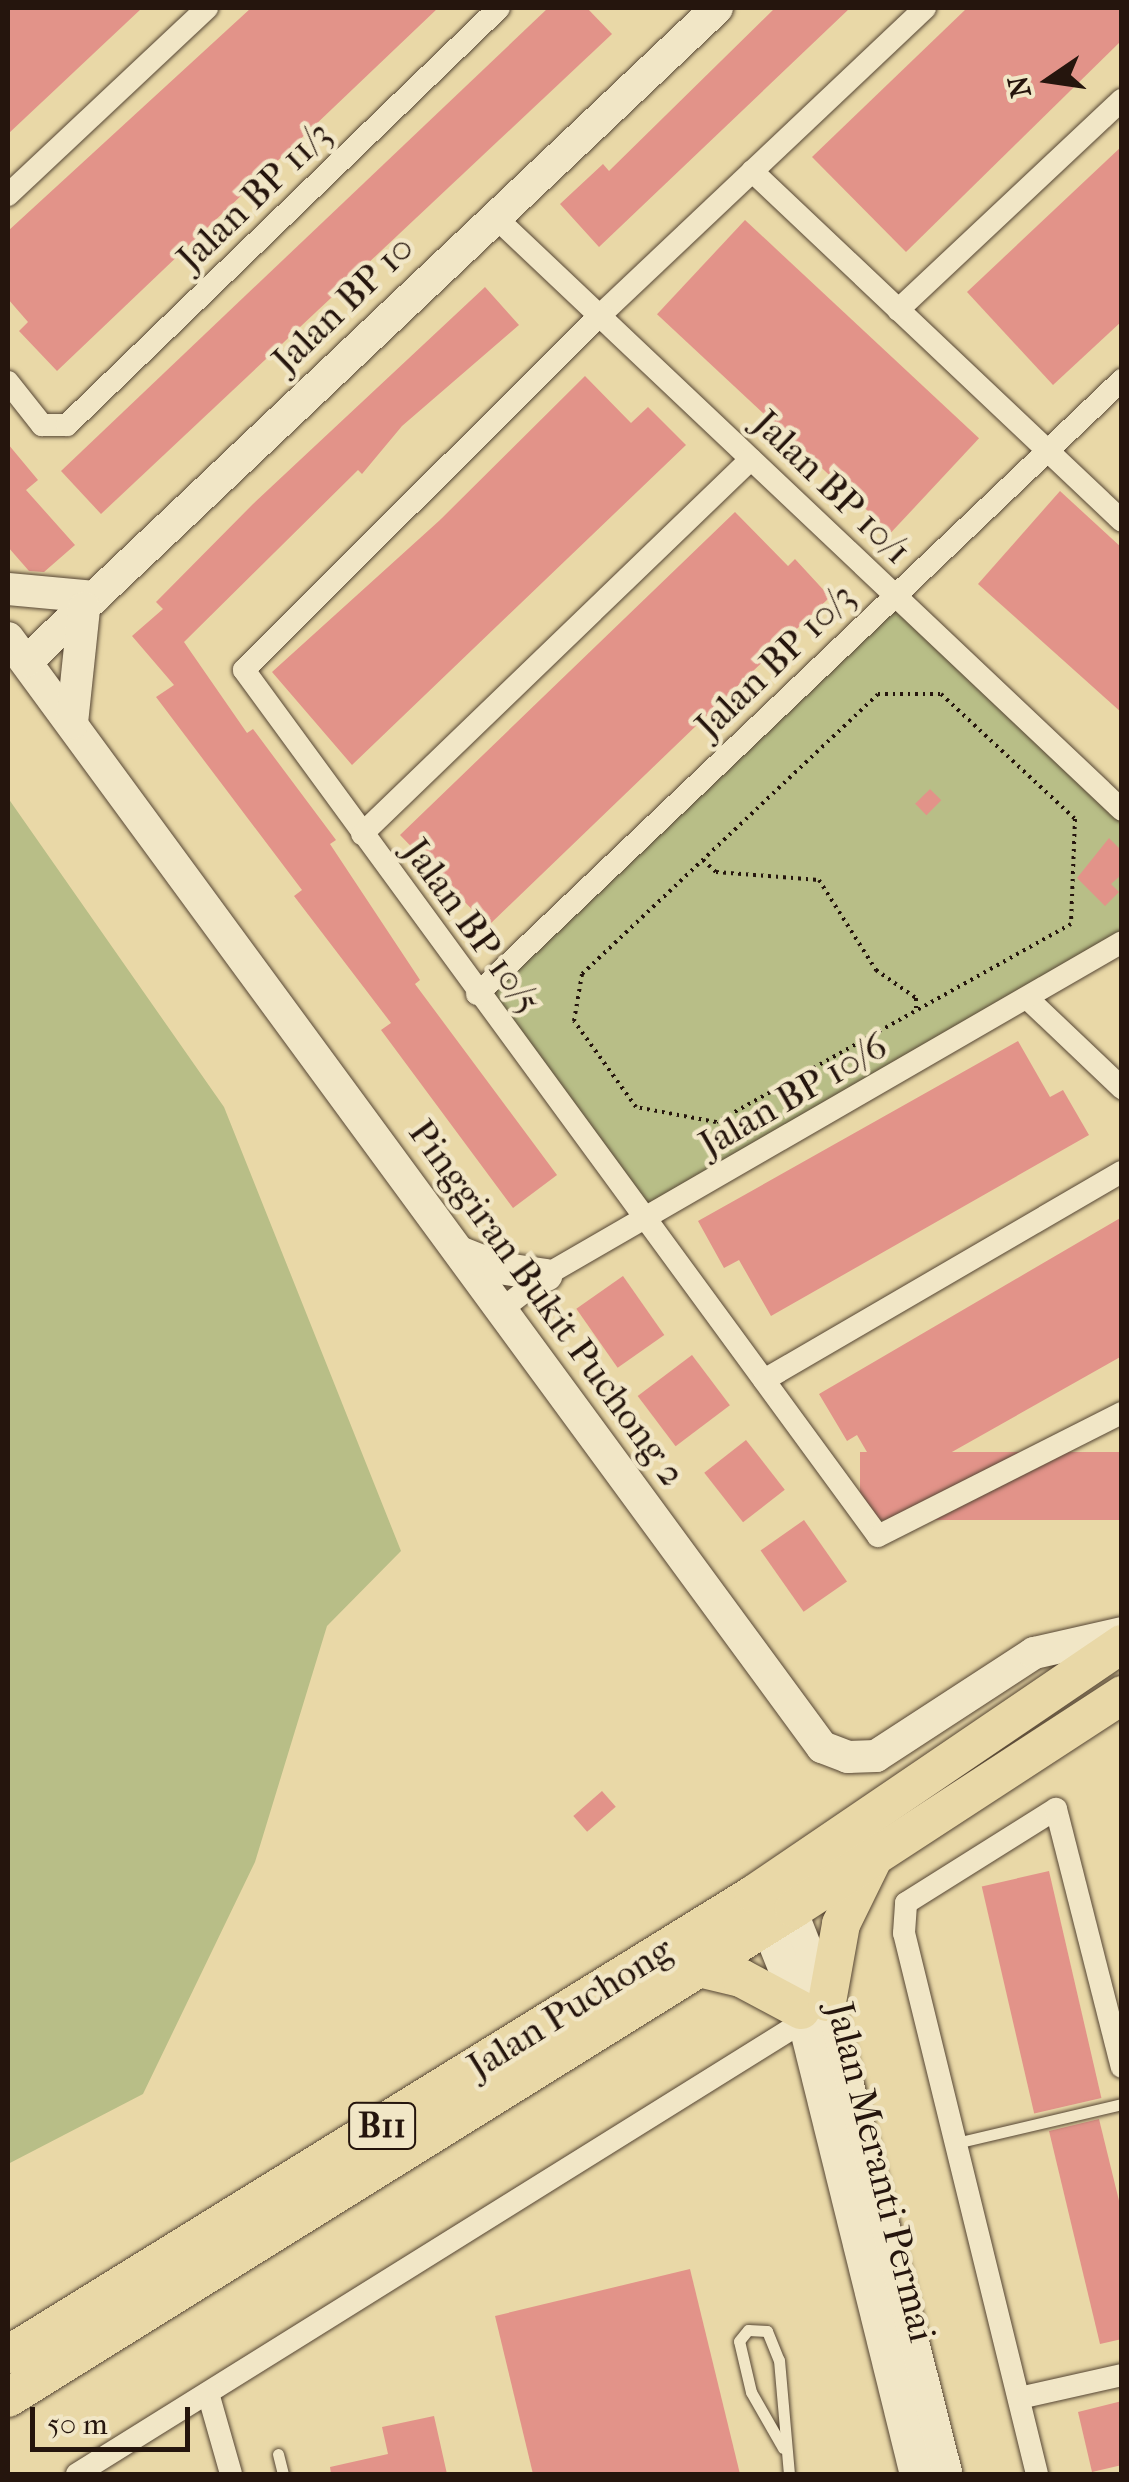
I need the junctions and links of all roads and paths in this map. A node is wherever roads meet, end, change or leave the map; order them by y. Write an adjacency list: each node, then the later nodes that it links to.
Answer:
1 (207, 8): 7 (street)
2 (499, 8): 12 (street, Jalan BP 11/3)
3 (716, 8): 8 (street, Jalan BP 10)
4 (925, 8): 6 (street)
5 (1122, 100): 9 (street)
6 (752, 171): 9 (street); 10 (street)
7 (8, 195)
8 (493, 215): 10 (street, Jalan BP 10/1); 18 (street, Jalan BP 10)
9 (898, 310): 13 (street)
10 (601, 314): 14 (street, Jalan BP 10/1); 22 (street, Jalan BP 10/5)
11 (1122, 380): 13 (street, Jalan BP 10/3)
12 (8, 382)
13 (1047, 452): 15 (street); 17 (street, Jalan BP 10/3)
14 (751, 459): 17 (street, Jalan BP 10/1); 22 (street)
15 (1122, 521)
16 (8, 589): 18 (street)
17 (895, 595): 21 (street, Jalan BP 10/1); 25 (street, Jalan BP 10/3)
18 (89, 602): 19 (street, Jalan BP 10); 20 (street)
19 (17, 649): 20 (street, Pinggiran Bukit Puchong 2)
20 (72, 723): 31 (street, Pinggiran Bukit Puchong 2)
21 (1122, 810)
22 (362, 834): 25 (street, Jalan BP 10/5)
23 (703, 860): 27 (path); 27 (path); 27 (path)
24 (1122, 942): 26 (street, Jalan BP 10/6)
25 (476, 994): 30 (street, Jalan BP 10/5)
26 (1027, 998): 28 (street); 30 (street, Jalan BP 10/6)
27 (916, 1010)
28 (1122, 1088)
29 (1122, 1172): 34 (street)
30 (644, 1223): 32 (street, Jalan BP 10/6); 34 (street, Jalan BP 10/5)
31 (458, 1251): 32 (street); 33 (street, Pinggiran Bukit Puchong 2)
32 (546, 1275): 33 (street, Jalan BP 10/6)
33 (502, 1309): 36 (street, Pinggiran Bukit Puchong 2)
34 (764, 1380): 35 (street, Jalan BP 10/5)
35 (1122, 1413)
36 (1122, 1633)
37 (1122, 1644): 40 (main road, Jalan Puchong / B11)
38 (1118, 1701): 39 (main road, Jalan Puchong / B11)
39 (873, 1859): 40 (main road, Jalan Puchong / B11); 42 (main road)
40 (774, 1902): 41 (main road, Jalan Puchong / B11); 42 (street, Jalan Meranti Permai); 46 (main road, Jalan Puchong / B11)
41 (699, 1968): 42 (main road); 49 (main road, Jalan Puchong / B11)
42 (811, 2011): 48 (street); 57 (street, Jalan Meranti Permai); 58 (street)
43 (1122, 2066): 45 (street)
44 (1122, 2104): 45 (lane)
45 (956, 2143): 50 (street)
46 (8, 2355)
47 (1122, 2375): 50 (street)
48 (208, 2393): 53 (street); 54 (street)
49 (8, 2398)
50 (1019, 2398): 59 (street)
51 (783, 2448): 51 (lane); 56 (lane)
52 (278, 2454): 55 (lane)
53 (84, 2473)
54 (231, 2474)
55 (283, 2474)
56 (789, 2474)
57 (916, 2474)
58 (946, 2474)
59 (1037, 2474)

